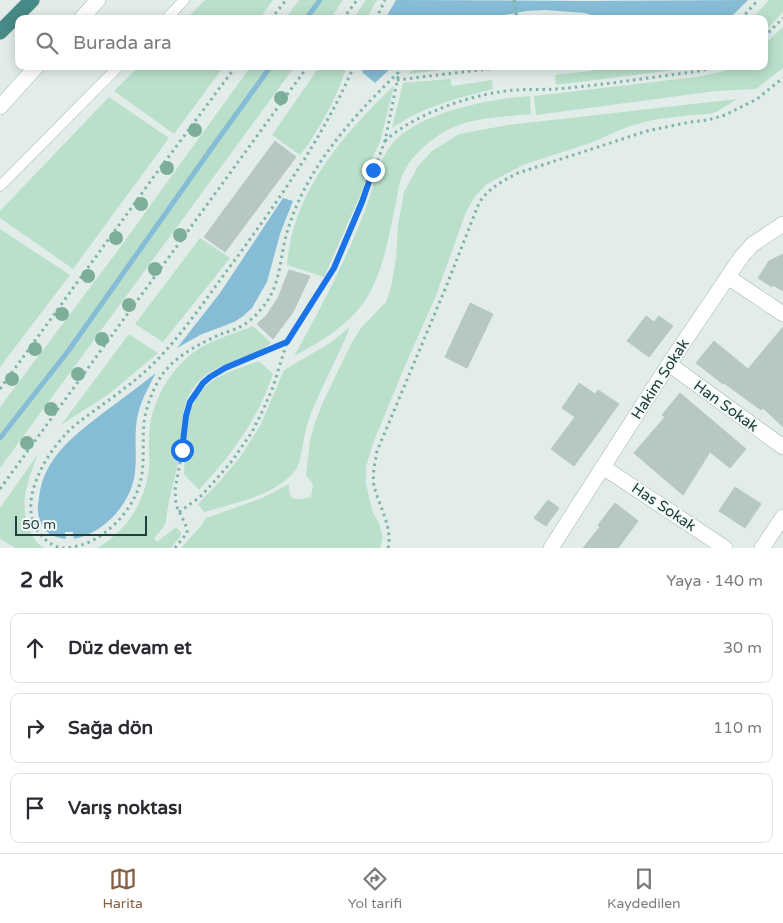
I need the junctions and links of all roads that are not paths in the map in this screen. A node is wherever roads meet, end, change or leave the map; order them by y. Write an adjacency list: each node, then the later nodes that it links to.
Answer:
1 (32, 0): 4 (highway)
2 (98, 0): 5 (street)
3 (184, 0): 6 (lane)
4 (17, 15)
5 (85, 15)
6 (170, 15)
7 (15, 17): 8 (highway)
8 (0, 32)
9 (33, 70): 11 (street)
10 (115, 70): 12 (lane)
11 (0, 107)
12 (0, 186)
13 (783, 224): 14 (street, Hakim Sokak)
14 (728, 277): 15 (street); 16 (street, Hakim Sokak)
15 (783, 314)
16 (669, 364): 17 (street, Han Sokak); 18 (street, Hakim Sokak)
17 (783, 447)
18 (603, 467): 20 (street, Hakim Sokak); 21 (street, Has Sokak)
19 (783, 517): 22 (street)
20 (551, 548)
21 (725, 548)
22 (762, 548)

